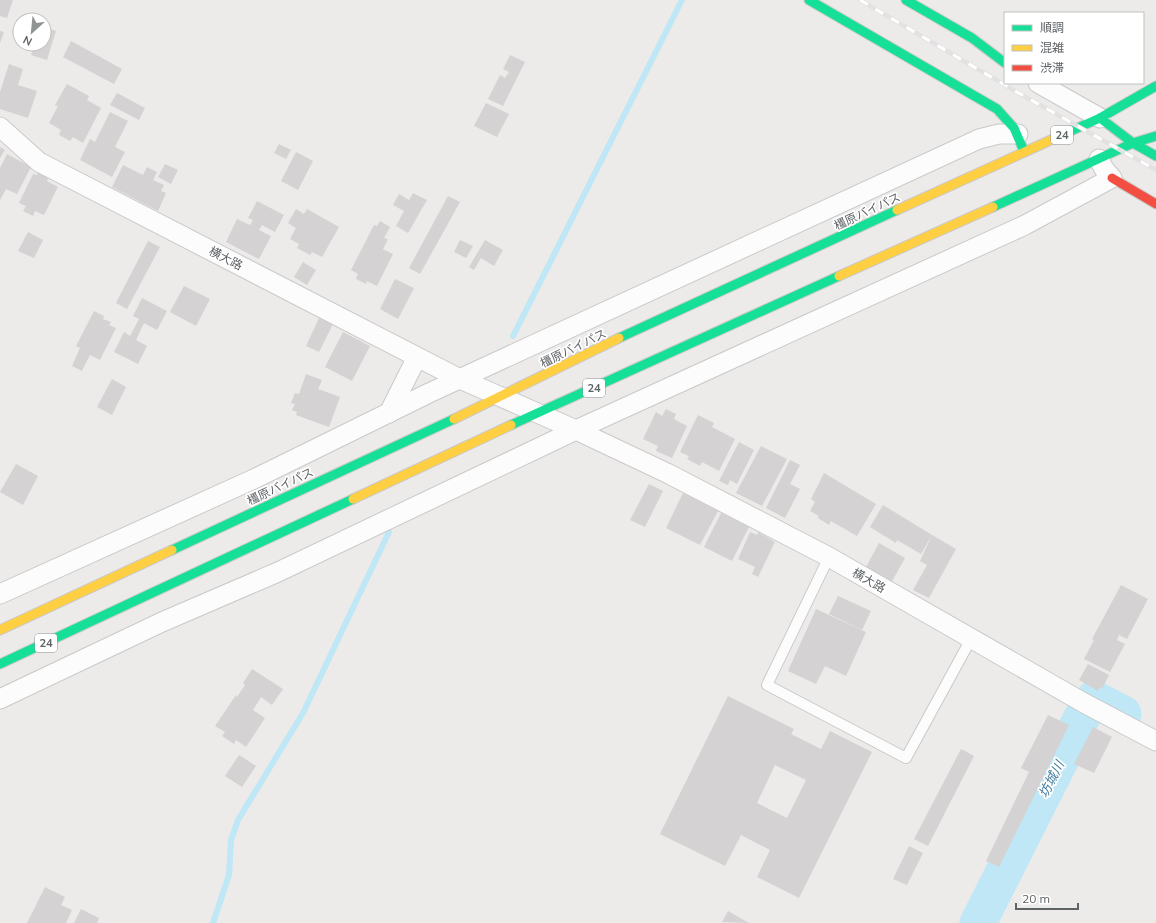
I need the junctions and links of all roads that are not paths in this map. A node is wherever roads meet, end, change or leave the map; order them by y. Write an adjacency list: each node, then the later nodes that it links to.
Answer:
1 (809, 0): 9 (main road)
2 (906, 0): 3 (main road)
3 (1004, 62)
4 (1040, 84): 6 (street)
5 (1156, 86): 6 (main road, 橿原バイパス / 24)
6 (1100, 118): 9 (main road, 橿原バイパス / 24); 10 (main road)
7 (0, 127): 15 (street, 横大路)
8 (1156, 136): 10 (main road, 24)
9 (1021, 142): 16 (street); 17 (main road, 橿原バイパス / 24)
10 (1133, 142): 11 (main road); 12 (main road, 24)
11 (1156, 156)
12 (1099, 159): 13 (street); 19 (main road, 24)
13 (1112, 178): 14 (main road); 20 (street)
14 (1156, 204)
15 (417, 357): 16 (street, 横大路); 18 (street)
16 (460, 379): 17 (street, 横大路); 18 (street)
17 (500, 397): 19 (street, 横大路); 23 (main road, 橿原バイパス / 24)
18 (389, 413): 22 (street)
19 (538, 414): 20 (street, 横大路); 25 (main road, 24)
20 (576, 430): 21 (street, 横大路); 26 (street)
21 (829, 557): 24 (street, 横大路); 24 (lane)
22 (0, 594)
23 (0, 630)
24 (971, 639): 27 (street, 横大路)
25 (0, 664)
26 (0, 699)
27 (1156, 742)

